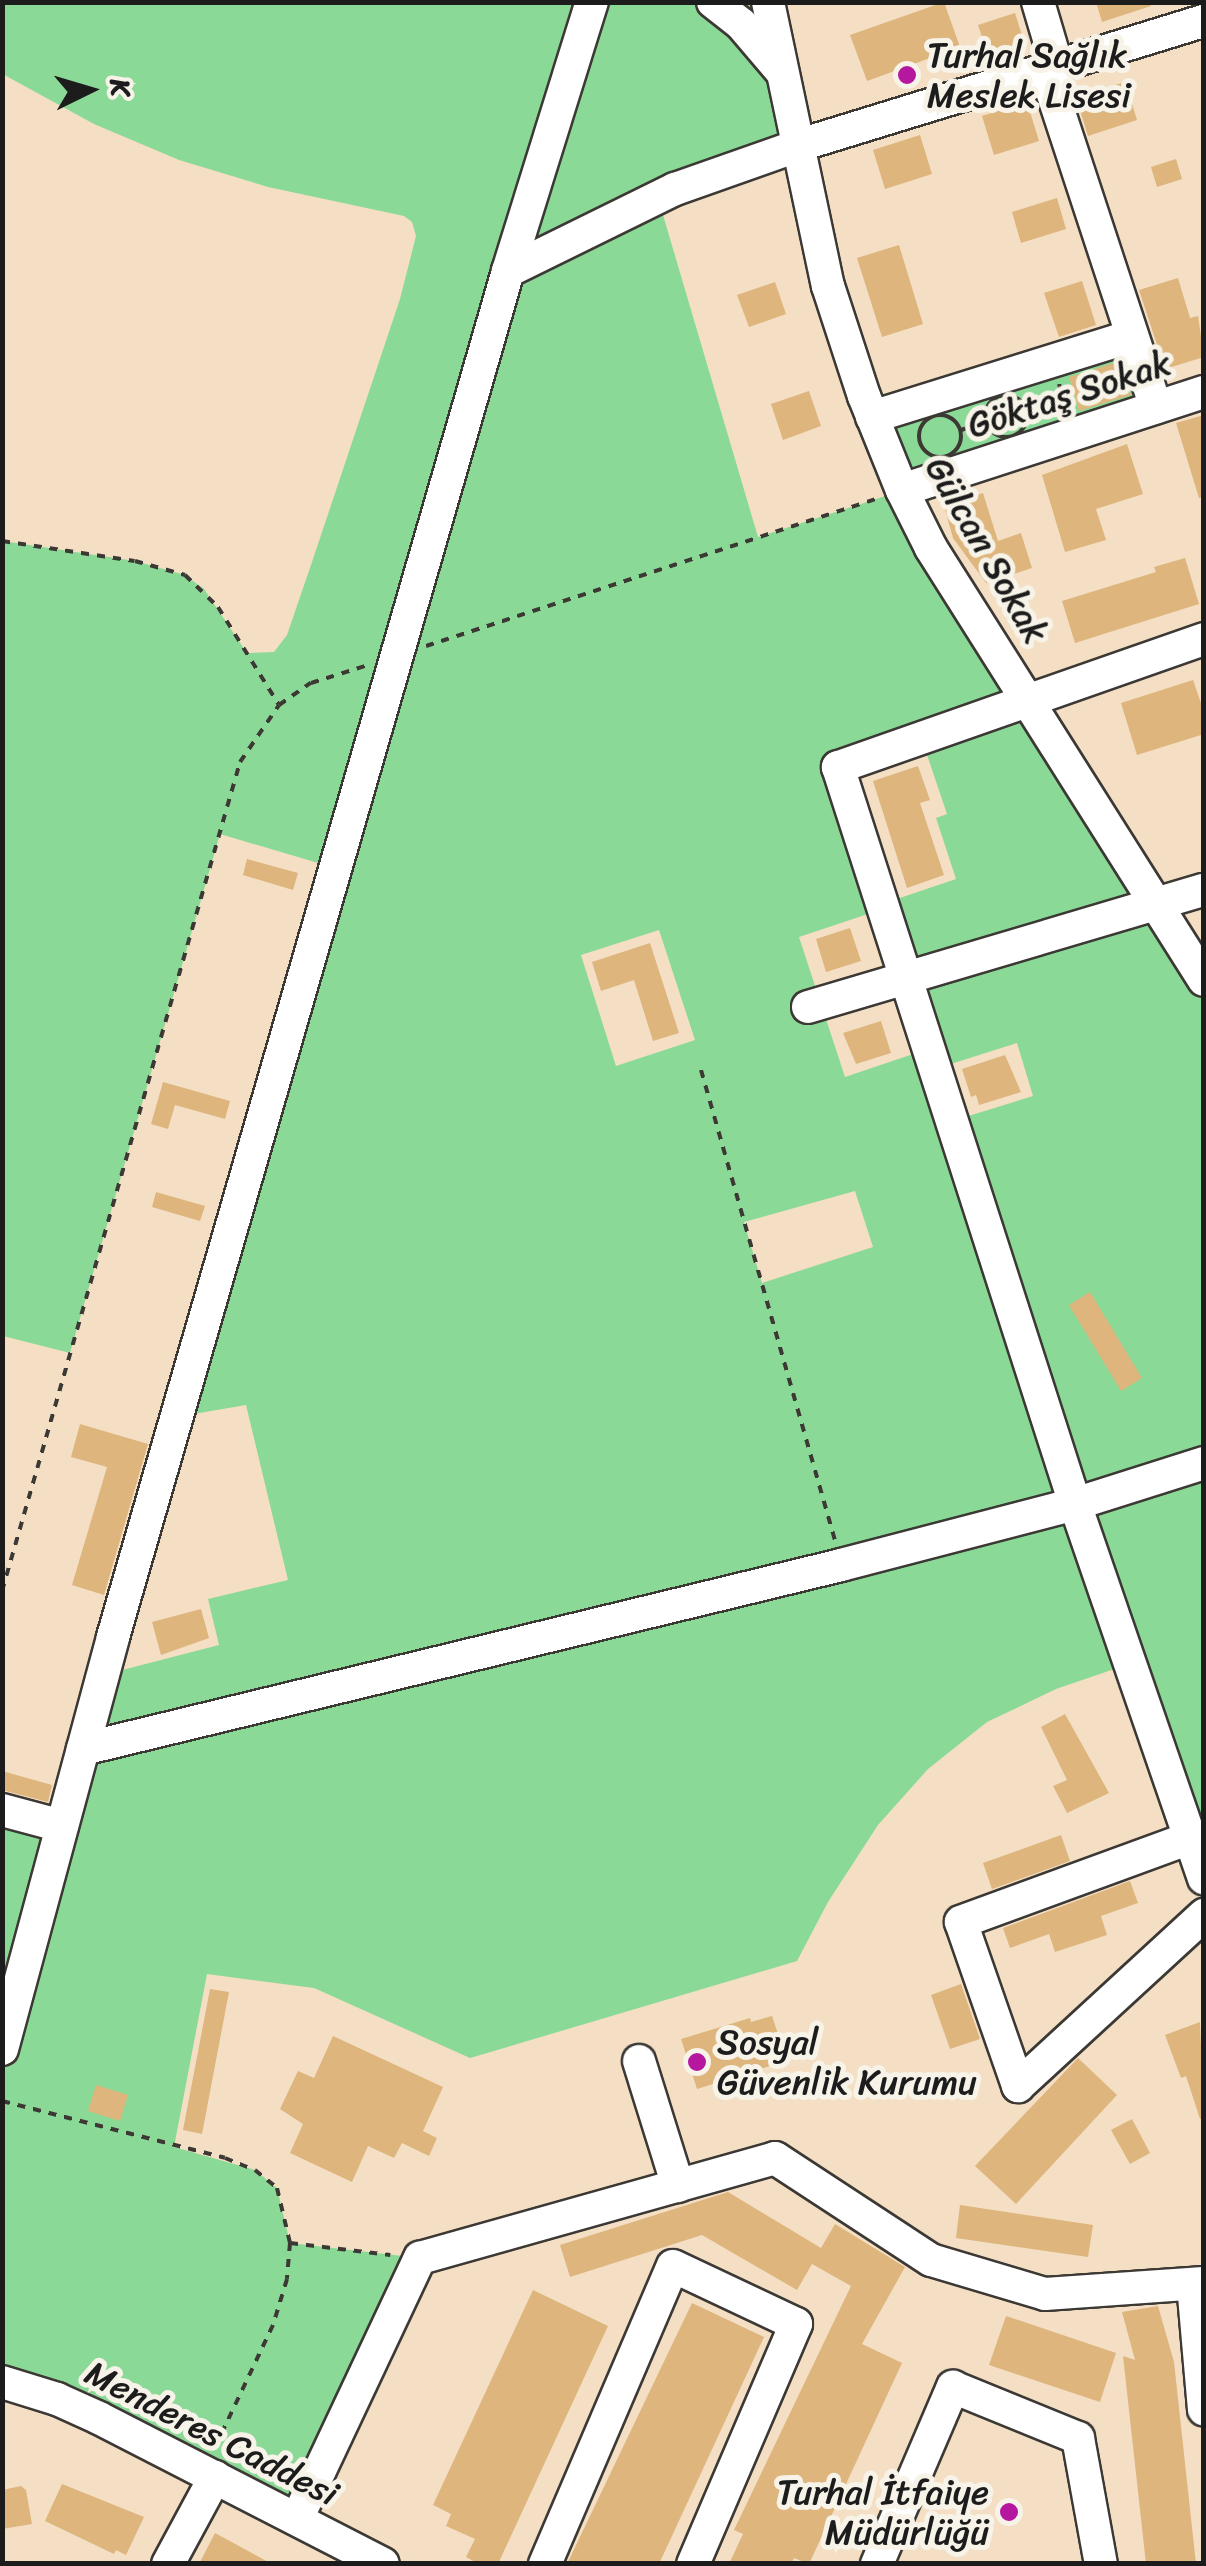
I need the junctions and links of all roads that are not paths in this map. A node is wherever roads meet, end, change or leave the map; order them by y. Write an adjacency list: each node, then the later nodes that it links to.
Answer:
1 (592, 2): 9 (street)
2 (713, 2): 7 (street)
3 (768, 2): 7 (street, Gülcan Sokak)
4 (1038, 2): 6 (street)
5 (1204, 21): 6 (street)
6 (1051, 68): 8 (street); 10 (street)
7 (788, 78): 8 (street, Gülcan Sokak)
8 (800, 144): 9 (street); 13 (street, Gülcan Sokak)
9 (508, 271): 24 (street)
10 (1132, 336): 12 (street); 13 (street)
11 (1204, 392): 12 (street, Göktaş Sokak)
12 (1156, 408): 14 (street, Göktaş Sokak)
13 (872, 417): 14 (street, Gülcan Sokak)
14 (902, 490): 16 (street, Gülcan Sokak)
15 (1204, 639): 16 (street)
16 (1028, 697): 18 (street, Gülcan Sokak); 19 (street)
17 (1204, 890): 18 (street)
18 (1158, 905): 19 (street); 20 (street, Gülcan Sokak)
19 (906, 978): 21 (street); 23 (street)
20 (1204, 980)
21 (808, 1007)
22 (1204, 1463): 23 (street)
23 (1075, 1504): 24 (street); 27 (street)
24 (83, 1749): 26 (street)
25 (2, 1810): 26 (street)
26 (62, 1826): 30 (street)
27 (1190, 1838): 28 (street); 29 (street)
28 (1204, 1878)
29 (1204, 1915)
30 (2, 2048)
31 (640, 2061): 32 (street)
32 (678, 2186): 33 (street); 37 (street)
33 (1198, 2283): 35 (street)
34 (2, 2382): 36 (street, Menderes Caddesi)
35 (1204, 2410)
36 (209, 2474): 37 (street, Menderes Caddesi); 38 (street)
37 (297, 2519): 39 (street, Menderes Caddesi)
38 (168, 2564)
39 (383, 2564)
40 (545, 2564): 41 (street)
41 (693, 2564)
42 (877, 2564): 43 (street)
43 (1100, 2564)

